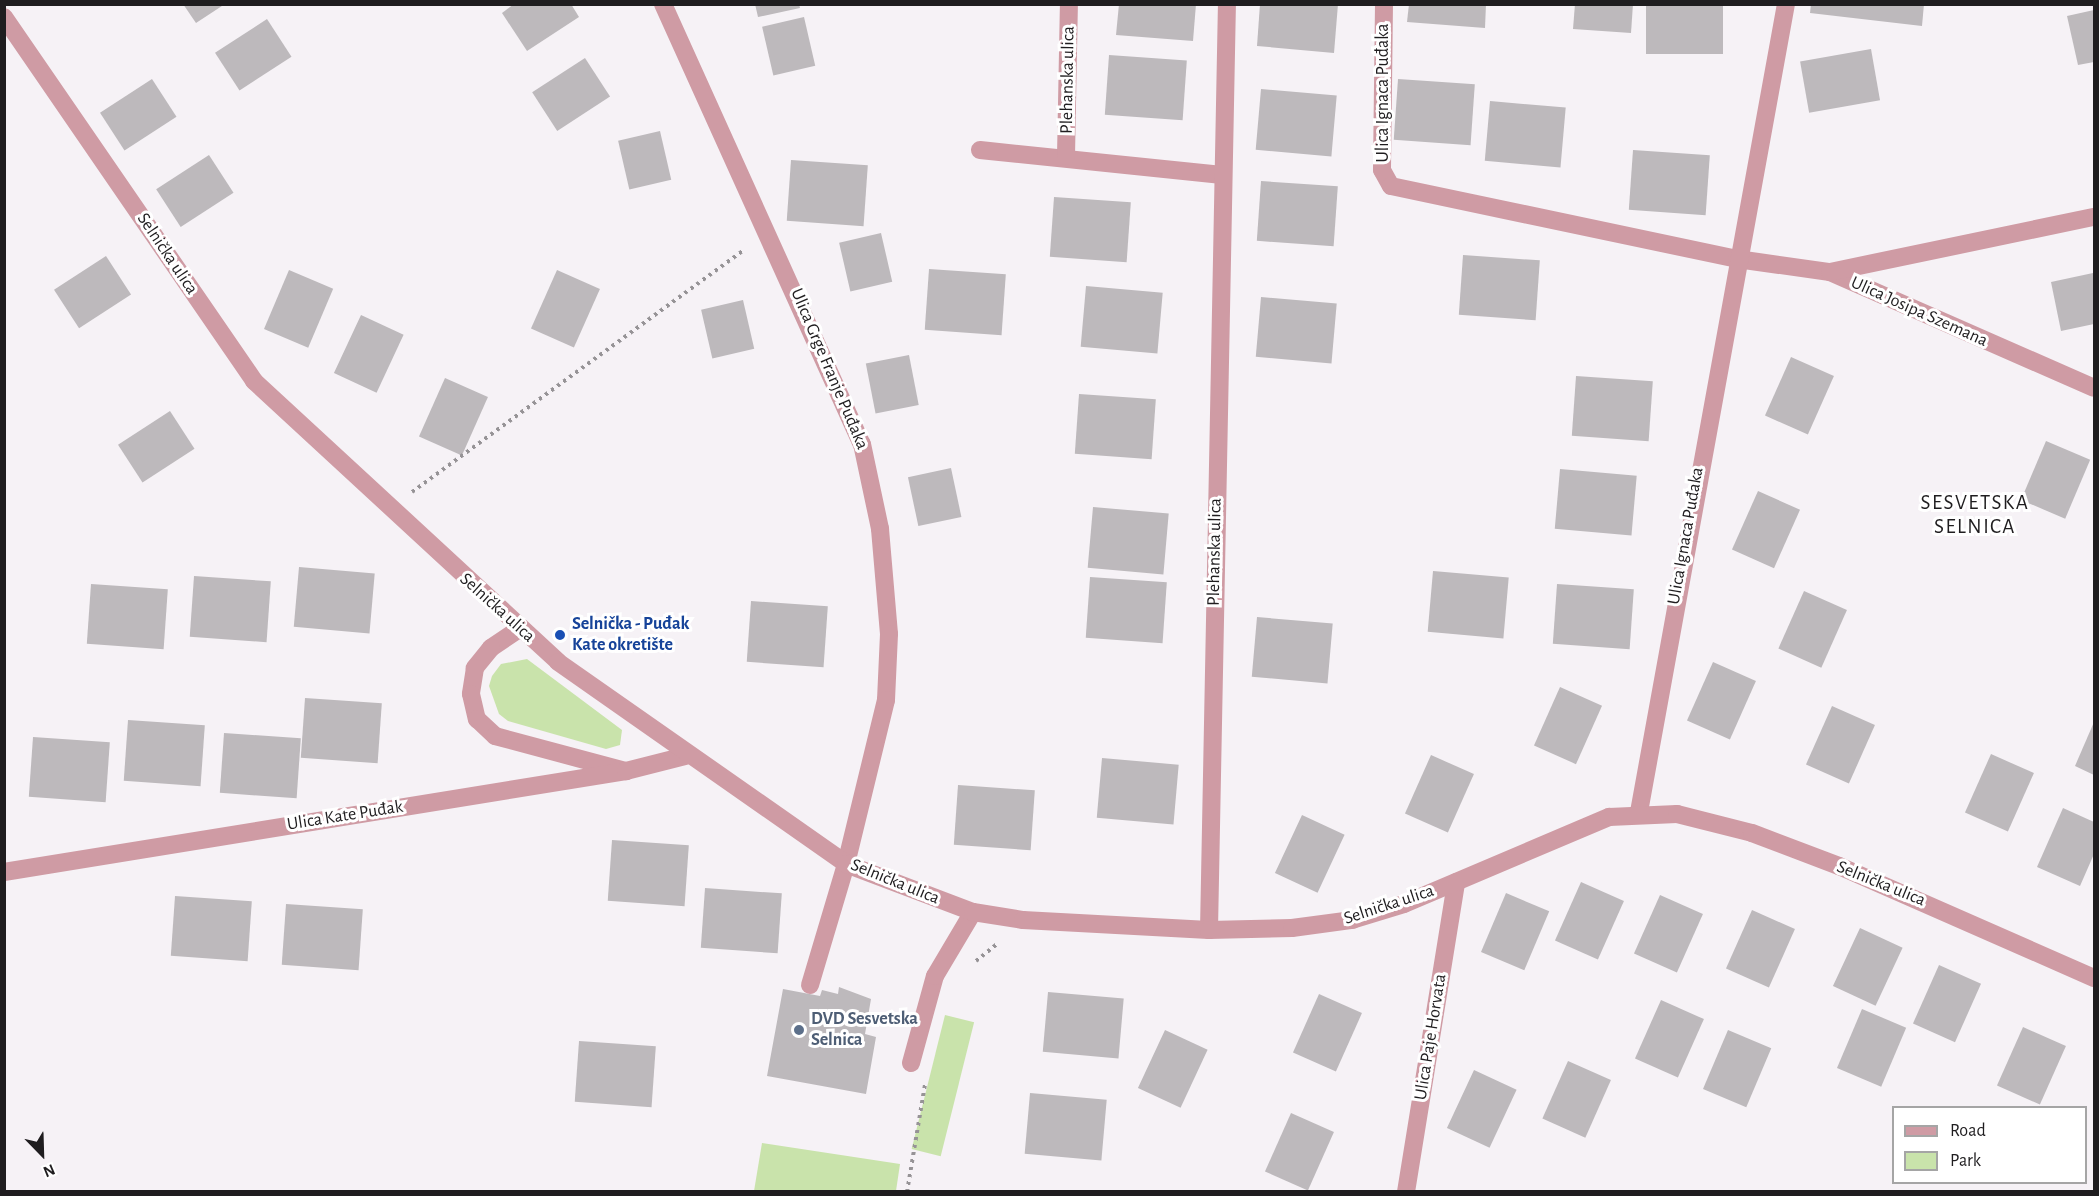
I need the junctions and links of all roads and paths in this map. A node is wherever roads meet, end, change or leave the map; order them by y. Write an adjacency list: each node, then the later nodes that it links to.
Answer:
1 (663, 4): 11 (street, Ulica Grge Franje Puđaka)
2 (1069, 4): 8 (street, Plehanska ulica)
3 (1227, 4): 9 (street, Plehanska ulica)
4 (1384, 4): 12 (street, Ulica Ignaca Puđaka)
5 (1786, 4): 12 (street, Ulica Ignaca Puđaka)
6 (4, 17): 16 (street, Selnička ulica)
7 (980, 150): 8 (street, Plehanska ulica)
8 (1066, 156): 9 (street, Plehanska ulica)
9 (1220, 175): 24 (street, Plehanska ulica)
10 (2094, 217): 13 (street)
11 (770, 230): 15 (path); 20 (street, Ulica Grge Franje Puđaka)
12 (1737, 259): 13 (street, Ulica Josipa Szemana); 19 (street, Ulica Ignaca Puđaka)
13 (1830, 272): 14 (street, Ulica Josipa Szemana)
14 (2094, 388)
15 (402, 499)
16 (519, 629): 17 (street, Selnička ulica); 18 (street)
17 (685, 756): 18 (street, Ulica Kate Puđak); 20 (street, Selnička ulica)
18 (626, 771): 21 (street, Ulica Kate Puđak)
19 (1639, 812): 22 (street, Selnička ulica); 25 (street, Selnička ulica)
20 (846, 864): 23 (street, Selnička ulica); 26 (street, Ulica Grge Franje Puđaka)
21 (4, 872)
22 (1456, 882): 24 (street, Selnička ulica); 28 (street, Ulica Paje Horvata)
23 (973, 912): 24 (street, Selnička ulica); 27 (street)
24 (1209, 930)
25 (2094, 978)
26 (810, 985)
27 (911, 1063)
28 (1406, 1191)

